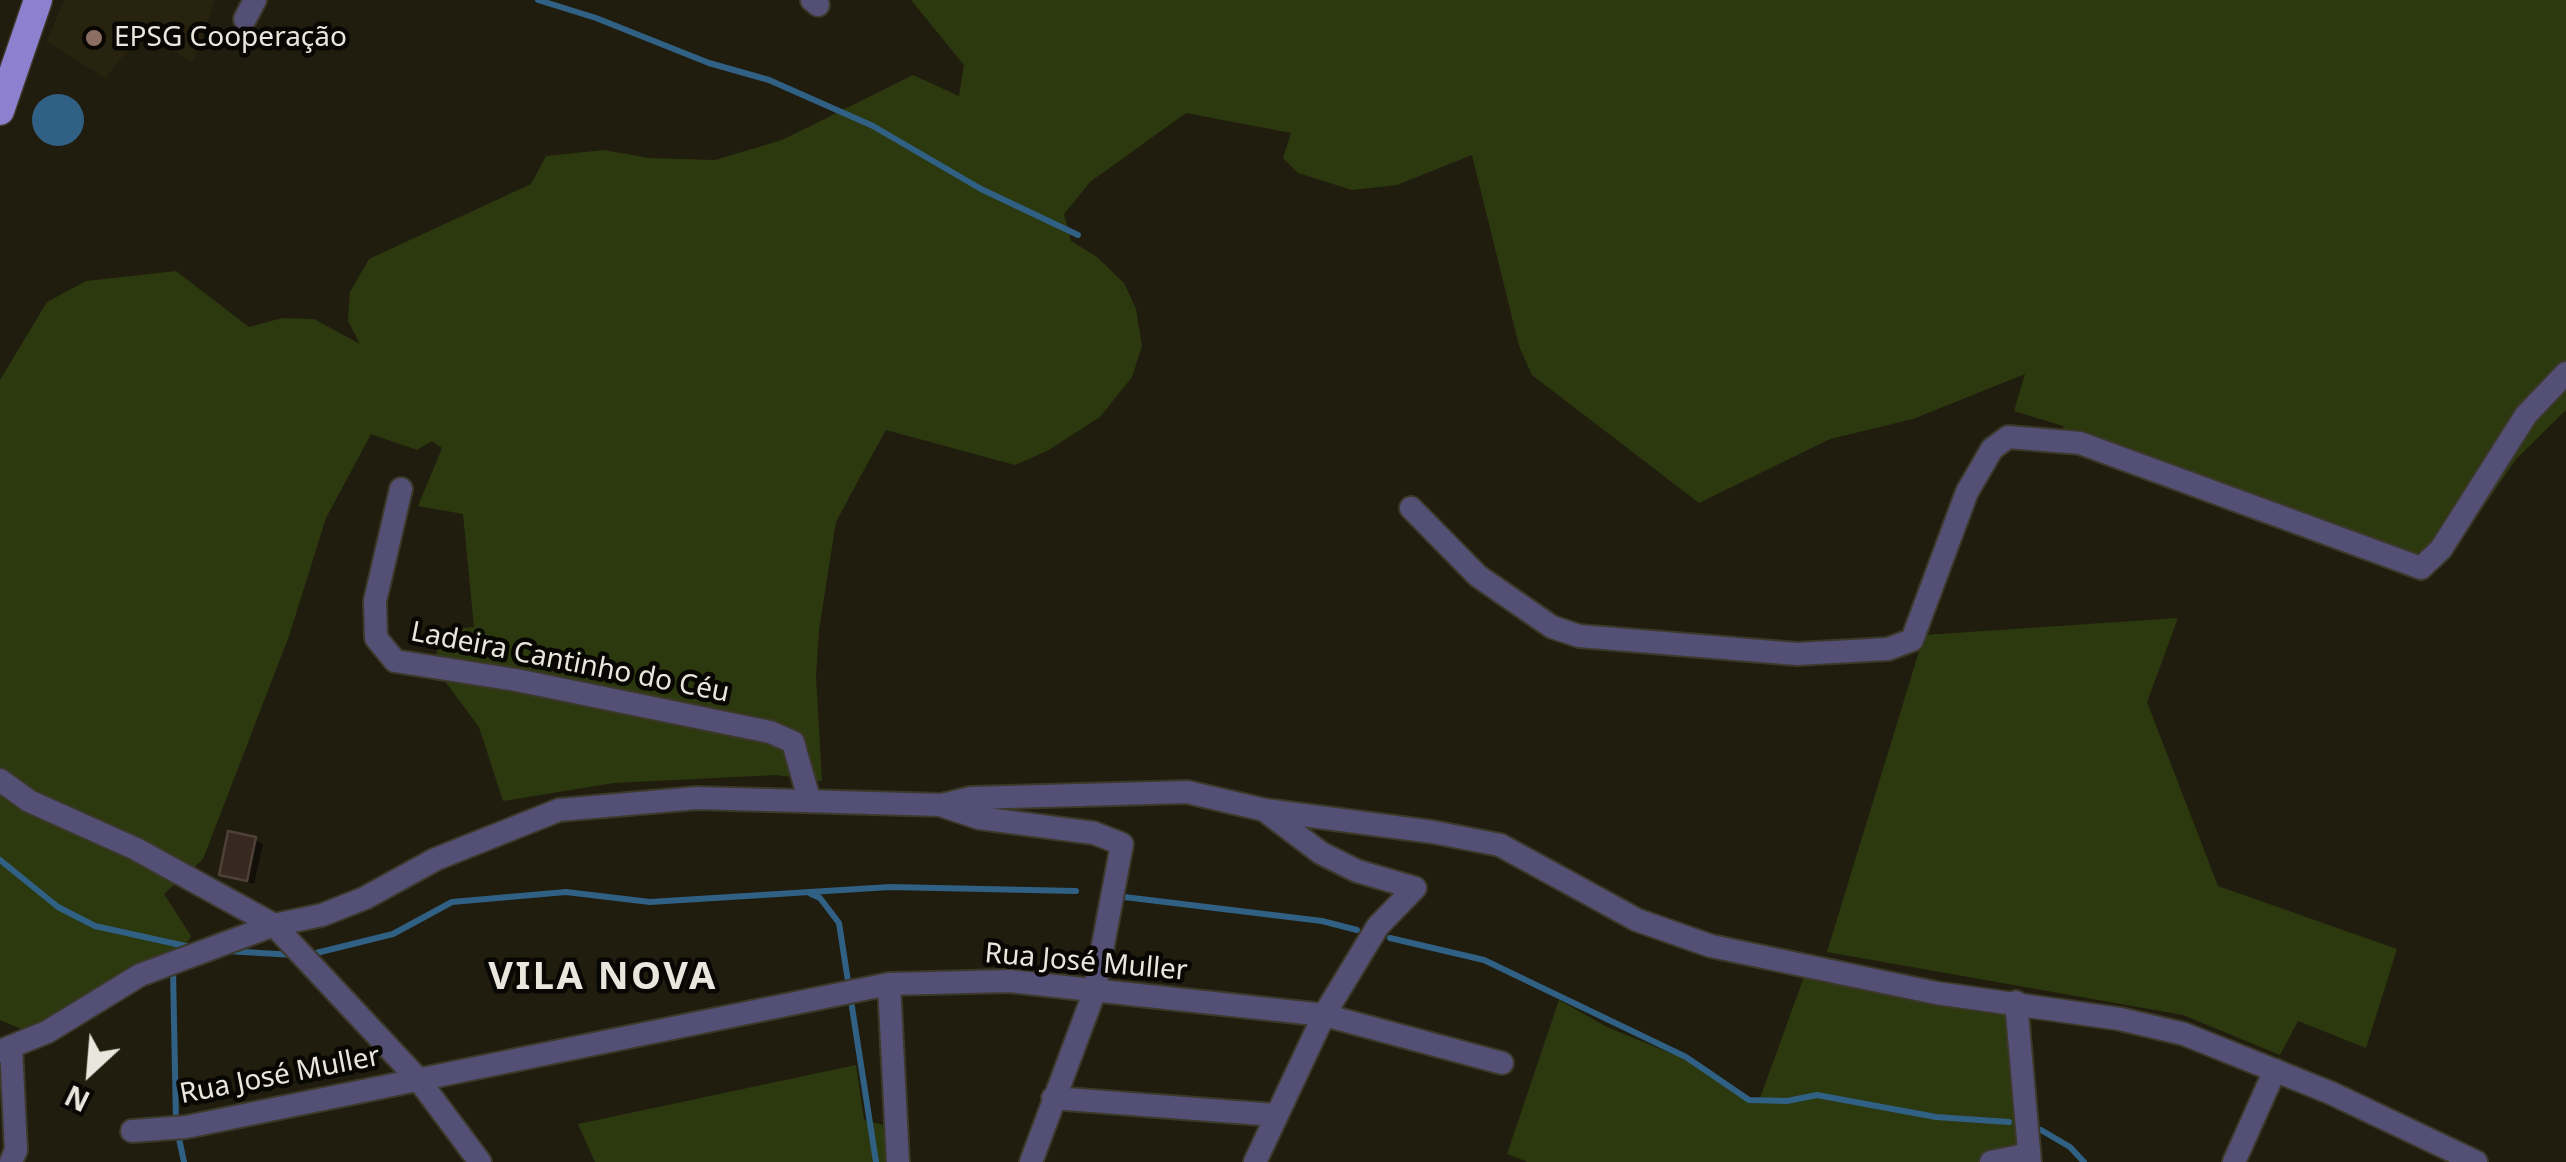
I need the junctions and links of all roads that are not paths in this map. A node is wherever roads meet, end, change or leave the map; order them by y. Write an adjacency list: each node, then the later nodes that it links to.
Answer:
1 (38, 0): 2 (main road)
2 (0, 111)
3 (2566, 373): 5 (street)
4 (401, 489): 7 (street, Ladeira Cantinho do Céu)
5 (1410, 508)
6 (0, 780): 10 (street)
7 (809, 799): 8 (street); 10 (street)
8 (942, 805): 9 (street); 12 (street)
9 (1265, 810): 13 (street); 14 (street)
10 (274, 926): 15 (street); 18 (street)
11 (889, 984): 12 (street, Rua José Muller); 18 (street, Rua José Muller); 26 (street)
12 (1094, 994): 14 (street, Rua José Muller); 19 (street)
13 (2016, 1002): 17 (street); 23 (street)
14 (1324, 1015): 16 (street, Rua José Muller); 20 (street)
15 (5, 1049): 24 (street)
16 (1502, 1064)
17 (2275, 1070): 22 (street); 30 (street)
18 (418, 1080): 21 (street, Rua José Muller); 25 (street)
19 (1053, 1098): 20 (street); 27 (street)
20 (1275, 1115): 28 (street)
21 (132, 1131)
22 (2446, 1154): 31 (street)
23 (2029, 1158): 29 (street)
24 (11, 1162)
25 (480, 1162)
26 (898, 1162)
27 (1031, 1162)
28 (1255, 1162)
29 (1992, 1162)
30 (2234, 1162)
31 (2476, 1162)

